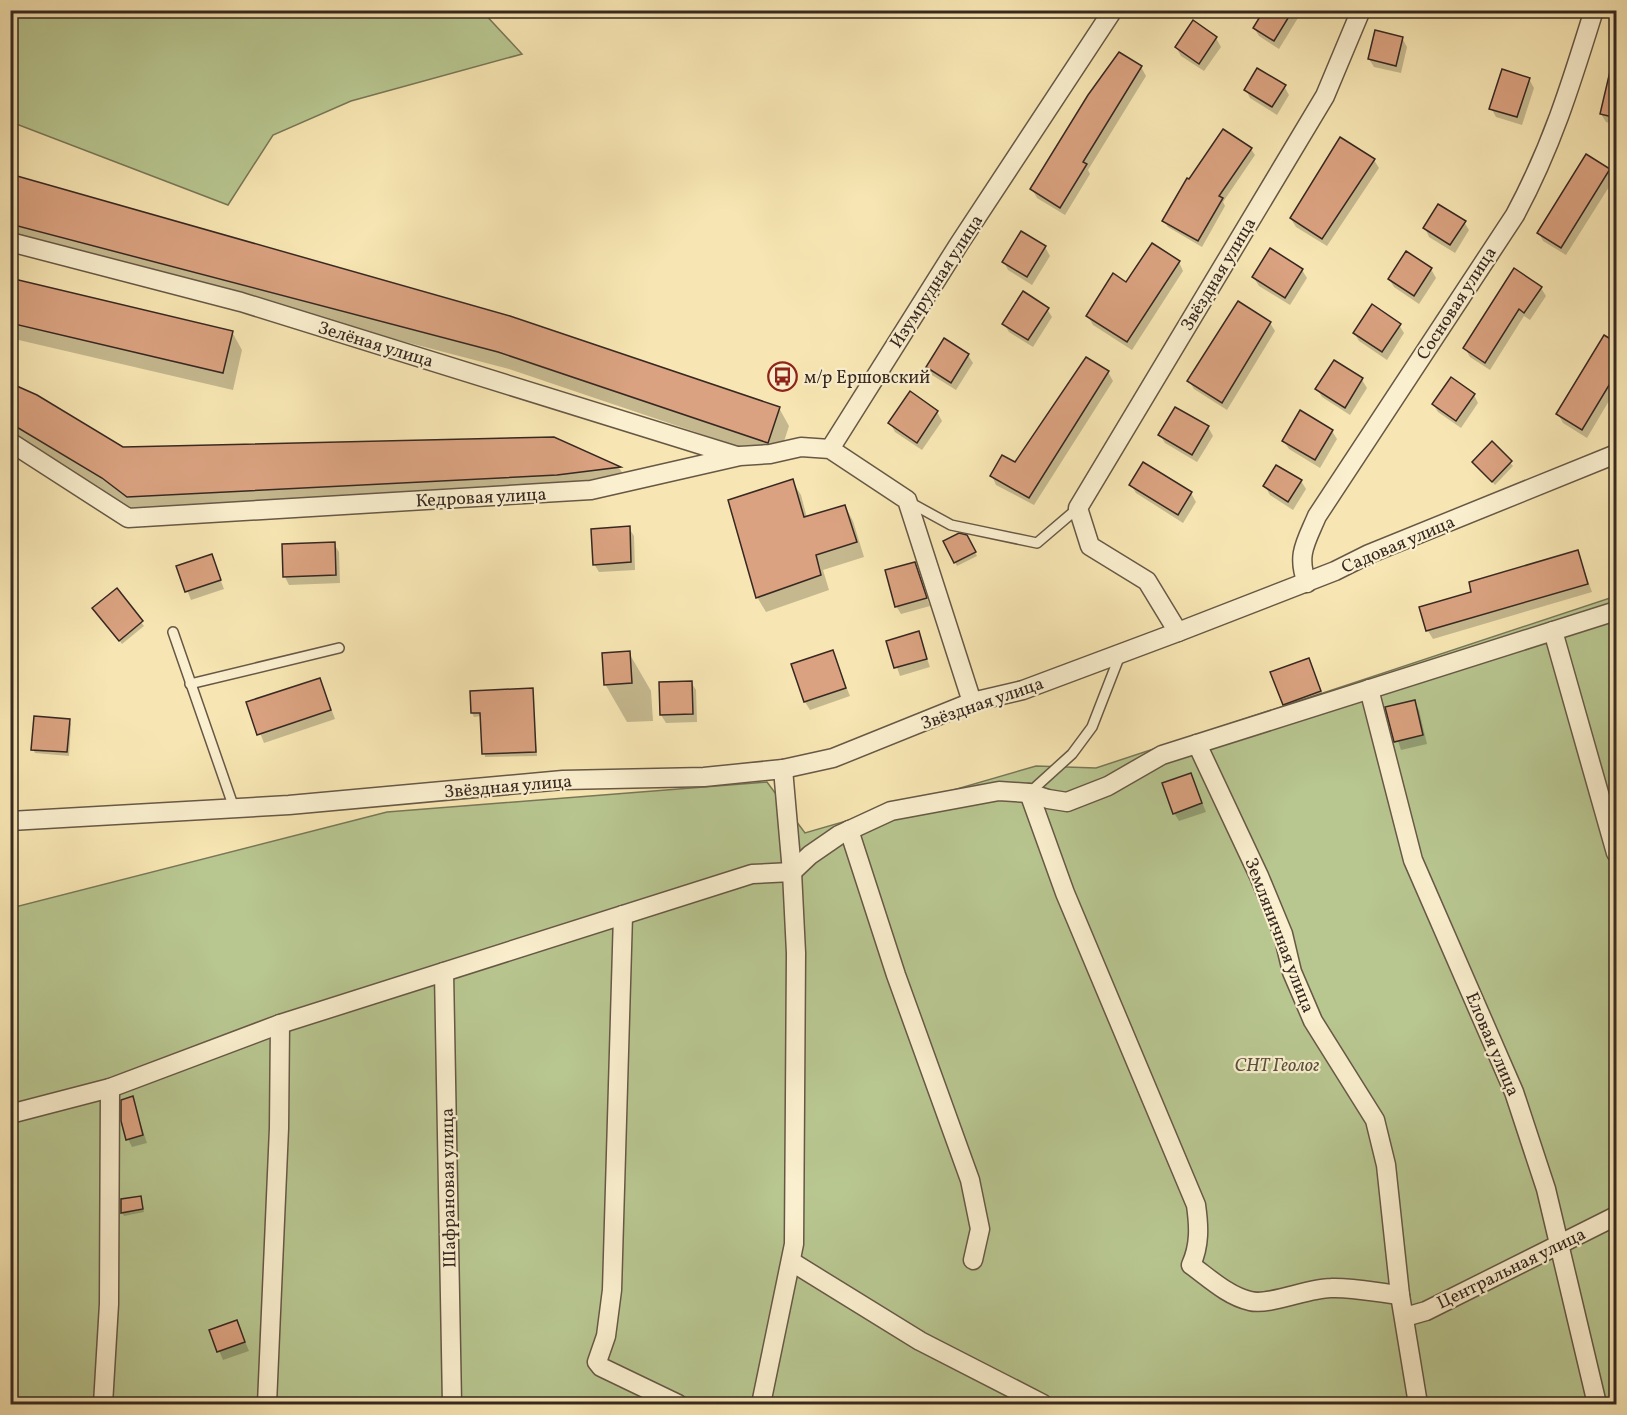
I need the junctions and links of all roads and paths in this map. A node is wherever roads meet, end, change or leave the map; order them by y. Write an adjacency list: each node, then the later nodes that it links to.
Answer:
1 (1113, 10): 6 (street, Изумрудная улица)
2 (1361, 10): 10 (street, Звёздная улица)
3 (1594, 10): 11 (street, Сосновая улица)
4 (10, 242): 8 (street, Зелёная улица)
5 (10, 442): 8 (street, Кедровая улица)
6 (830, 449): 8 (street, Кедровая улица); 9 (street)
7 (1617, 454): 11 (street, Садовая улица)
8 (740, 456)
9 (907, 500): 10 (lane); 20 (street)
10 (1078, 508): 15 (street)
11 (1307, 583): 15 (street, Садовая улица)
12 (1617, 611): 13 (street)
13 (1553, 631): 19 (street); 27 (street)
14 (173, 632): 18 (lane)
15 (1178, 632): 17 (street, Звёздная улица)
16 (339, 648): 18 (lane)
17 (1120, 655): 20 (street, Звёздная улица); 23 (lane)
18 (190, 684): 24 (lane)
19 (1369, 689): 21 (street); 35 (street, Еловая улица)
20 (972, 702): 22 (street, Звёздная улица)
21 (1197, 744): 23 (street); 38 (street, Земляничная улица)
22 (783, 769): 24 (street, Звёздная улица); 28 (street)
23 (1029, 793): 26 (street); 38 (street)
24 (234, 808): 25 (street, Звёздная улица)
25 (10, 821)
26 (849, 830): 28 (street); 36 (street)
27 (1617, 852)
28 (792, 872): 29 (street); 37 (street)
29 (623, 915): 30 (street); 43 (street)
30 (444, 972): 31 (street); 42 (street, Шафрановая улица)
31 (280, 1023): 32 (street); 41 (street)
32 (110, 1088): 33 (street); 40 (street)
33 (10, 1114)
34 (1617, 1216): 35 (street, Центральная улица)
35 (1561, 1244): 39 (street, Центральная улица); 47 (street, Еловая улица)
36 (973, 1260)
37 (792, 1262): 44 (street); 45 (street)
38 (1400, 1295): 39 (street, Земляничная улица)
39 (1404, 1317): 46 (street, Земляничная улица)
40 (103, 1404)
41 (267, 1404)
42 (452, 1404)
43 (678, 1404)
44 (761, 1404)
45 (1043, 1404)
46 (1418, 1404)
47 (1597, 1404)

